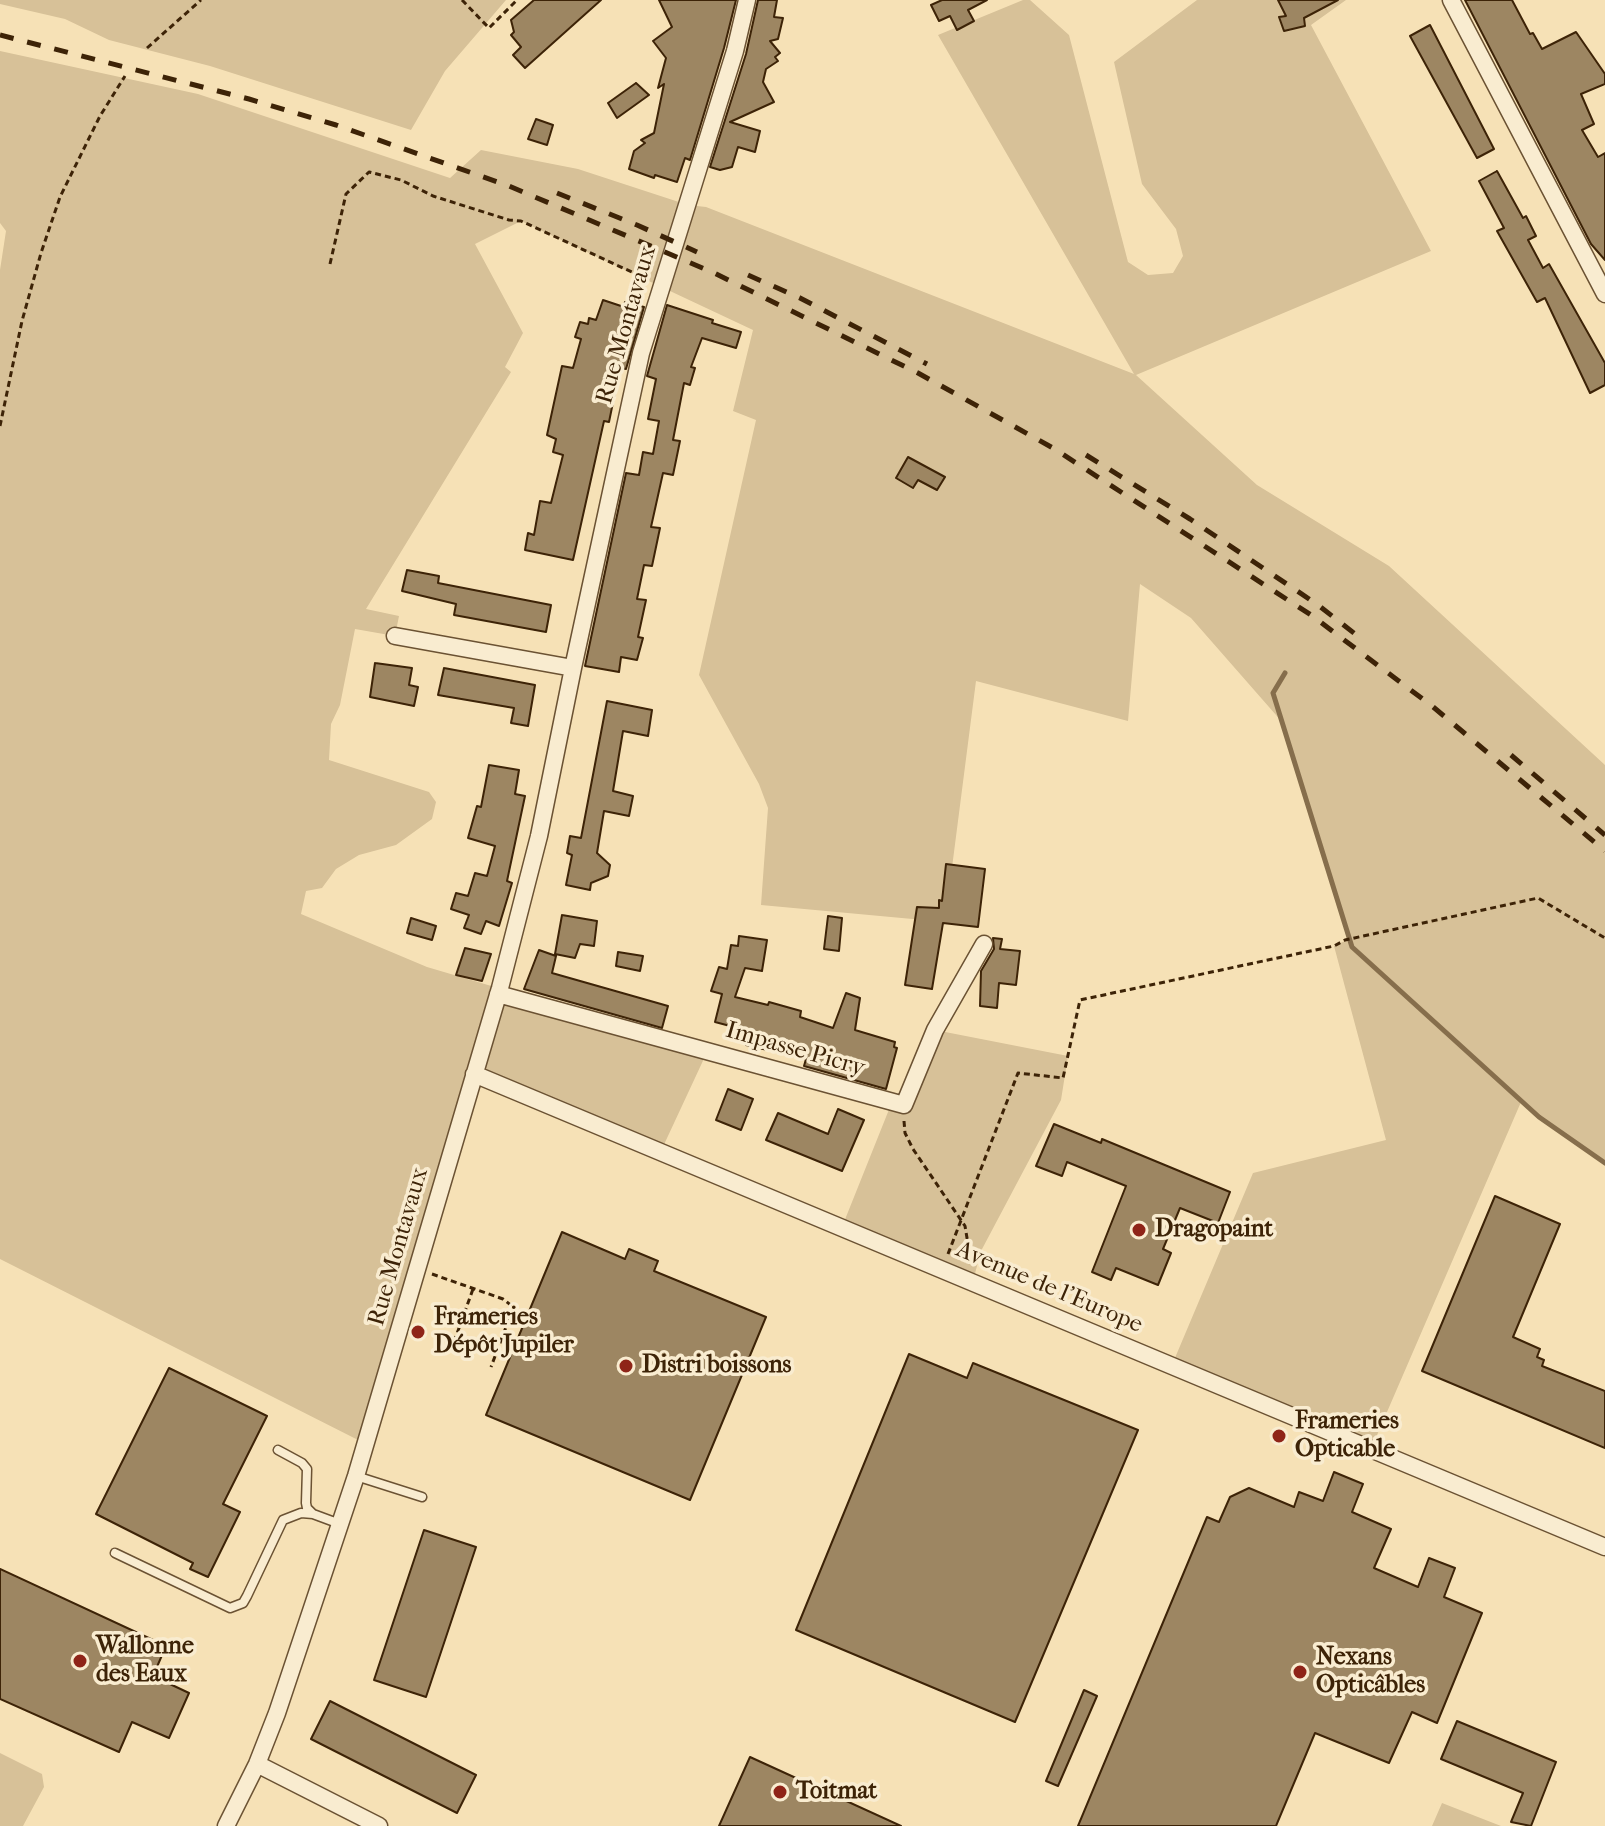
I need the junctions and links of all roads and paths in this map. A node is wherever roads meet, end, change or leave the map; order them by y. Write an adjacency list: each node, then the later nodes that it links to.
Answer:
1 (201, 0): 6 (path)
2 (462, 0): 3 (path)
3 (517, 0)
4 (747, 0): 9 (street, Rue Montavaux)
5 (1451, 0): 10 (street)
6 (147, 48)
7 (125, 76): 11 (path)
8 (330, 264): 9 (path)
9 (661, 286): 13 (street, Rue Montavaux)
10 (1605, 294)
11 (0, 426)
12 (395, 636): 13 (street)
13 (573, 668): 16 (street, Rue Montavaux)
14 (1605, 938): 19 (path)
15 (984, 944): 18 (street)
16 (498, 994): 17 (street, Rue Montavaux); 18 (street, Impasse Picry)
17 (474, 1074): 20 (street, Rue Montavaux); 21 (street, Avenue de l'Europe)
18 (904, 1105): 19 (path)
19 (961, 1221): 21 (path); 22 (path)
20 (417, 1268): 23 (path); 27 (street, Rue Montavaux)
21 (943, 1269): 22 (street, Avenue de l'Europe)
22 (962, 1277): 31 (street, Avenue de l'Europe)
23 (473, 1288): 24 (path); 25 (path)
24 (454, 1342)
25 (491, 1367)
26 (278, 1450): 29 (lane)
27 (356, 1476): 28 (lane); 30 (street, Rue Montavaux)
28 (422, 1497)
29 (313, 1514): 30 (lane); 32 (lane)
30 (341, 1524): 33 (street, Rue Montavaux)
31 (1605, 1547)
32 (115, 1553)
33 (257, 1764): 34 (street, Rue Montavaux); 35 (street)
34 (226, 1826)
35 (379, 1826)

